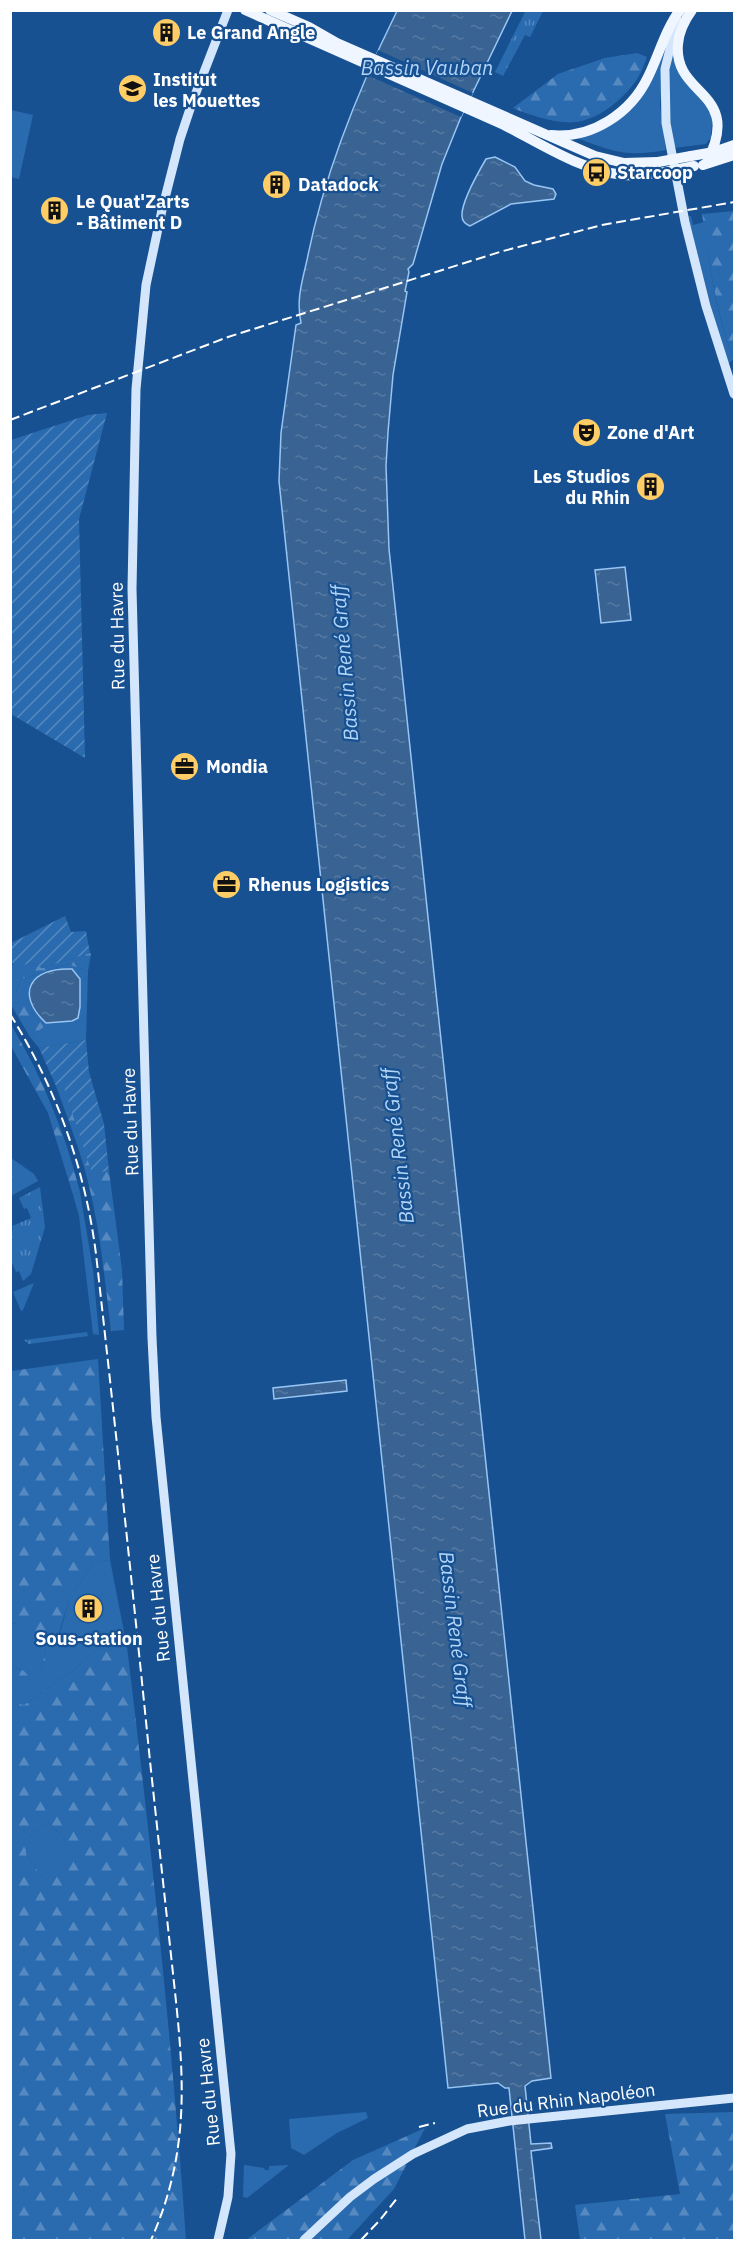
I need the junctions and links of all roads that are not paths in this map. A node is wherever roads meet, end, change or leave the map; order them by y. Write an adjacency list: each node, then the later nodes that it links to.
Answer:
1 (228, 10): 19 (main road, Rue du Havre)
2 (245, 10): 8 (main road)
3 (270, 10): 8 (main road)
4 (681, 10): 6 (main road)
5 (692, 11): 6 (main road)
6 (671, 38): 7 (main road); 7 (main road)
7 (668, 51): 10 (main road); 12 (main road); 17 (main road)
8 (358, 56): 9 (main road)
9 (506, 121): 10 (main road); 16 (main road)
10 (544, 134): 16 (main road)
11 (735, 145): 12 (main road)
12 (714, 152): 14 (main road); 15 (main road)
13 (735, 155): 15 (main road)
14 (692, 161): 15 (main road); 16 (main road, bridge)
15 (706, 164)
16 (659, 167)
17 (735, 394)
18 (735, 2098): 20 (main road, Rue du Rhin Napoléon)
19 (218, 2241)
20 (304, 2241)

